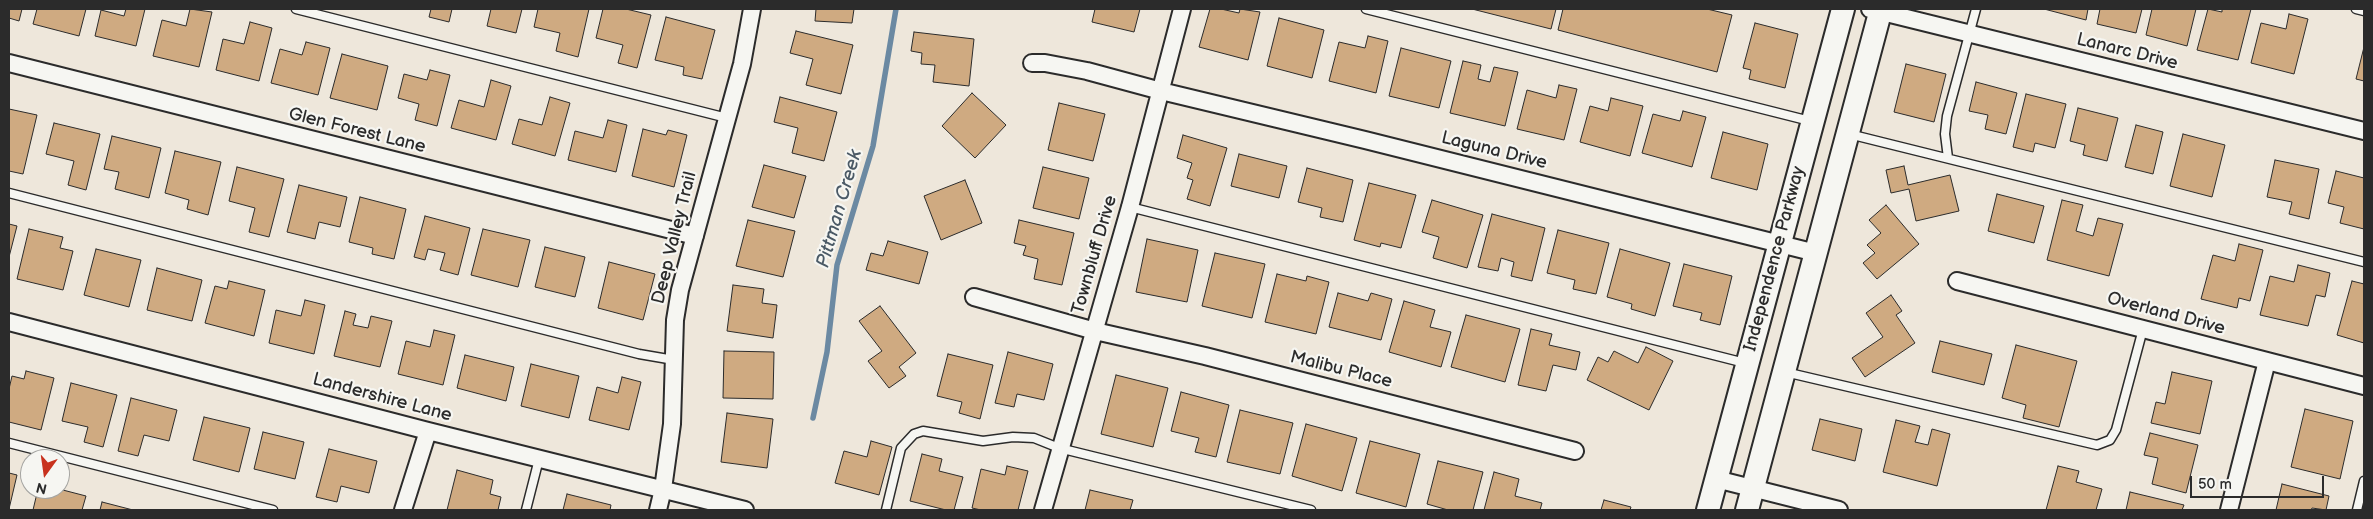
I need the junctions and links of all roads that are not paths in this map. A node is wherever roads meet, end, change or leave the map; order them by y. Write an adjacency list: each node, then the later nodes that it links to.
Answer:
1 (296, 9): 14 (lane)
2 (752, 9): 14 (street, Deep Valley Trail)
3 (1182, 9): 13 (street, Townbluff Drive)
4 (1366, 9): 15 (lane)
5 (1843, 9): 15 (main road, Independence Parkway)
6 (1976, 9): 10 (lane)
7 (2356, 9): 9 (lane)
8 (1877, 10): 10 (street, Lanarc Drive); 17 (main road)
9 (2364, 11)
10 (1970, 33): 16 (street, Lanarc Drive); 18 (lane)
11 (9, 64): 21 (street, Glen Forest Lane)
12 (1032, 64): 13 (street, Laguna Drive)
13 (1161, 91): 20 (street, Townbluff Drive); 22 (street, Laguna Drive)
14 (727, 118): 21 (street, Deep Valley Trail)
15 (1812, 121): 22 (main road, Independence Parkway)
16 (2364, 130)
17 (1848, 133): 18 (lane); 23 (main road)
18 (1948, 158): 24 (lane)
19 (9, 193): 30 (lane)
20 (1130, 206): 29 (street, Townbluff Drive); 32 (lane)
21 (695, 236): 30 (street, Deep Valley Trail)
22 (1779, 244): 23 (street, Laguna Drive); 32 (main road, Independence Parkway)
23 (1816, 254): 33 (main road)
24 (2364, 262)
25 (1957, 281): 28 (street, Overland Drive)
26 (974, 296): 29 (street, Malibu Place)
27 (9, 322): 35 (street, Landershire Lane)
28 (2143, 329): 31 (street, Overland Drive); 33 (lane)
29 (1095, 331): 37 (street, Townbluff Drive); 38 (street, Malibu Place)
30 (674, 360): 42 (street, Deep Valley Trail)
31 (2267, 362): 34 (street, Overland Drive); 55 (street)
32 (1747, 363): 40 (main road, Independence Parkway)
33 (1784, 371): 43 (main road)
34 (2364, 386)
35 (428, 431): 39 (street, Landershire Lane); 45 (street)
36 (9, 444): 44 (lane)
37 (1059, 448): 49 (lane); 50 (street, Townbluff Drive); 51 (lane)
38 (1576, 451)
39 (539, 459): 42 (street, Landershire Lane); 46 (lane)
40 (1716, 480): 43 (street); 52 (main road, Independence Parkway)
41 (2364, 481): 56 (lane)
42 (664, 489): 47 (street, Deep Valley Trail); 48 (street, Landershire Lane)
43 (1753, 489): 53 (main road); 54 (street)
44 (273, 510)
45 (403, 510)
46 (526, 510)
47 (658, 510)
48 (745, 510)
49 (886, 510)
50 (1043, 510)
51 (1311, 510)
52 (1708, 510)
53 (1747, 510)
54 (1838, 510)
55 (2229, 510)
56 (2357, 510)

